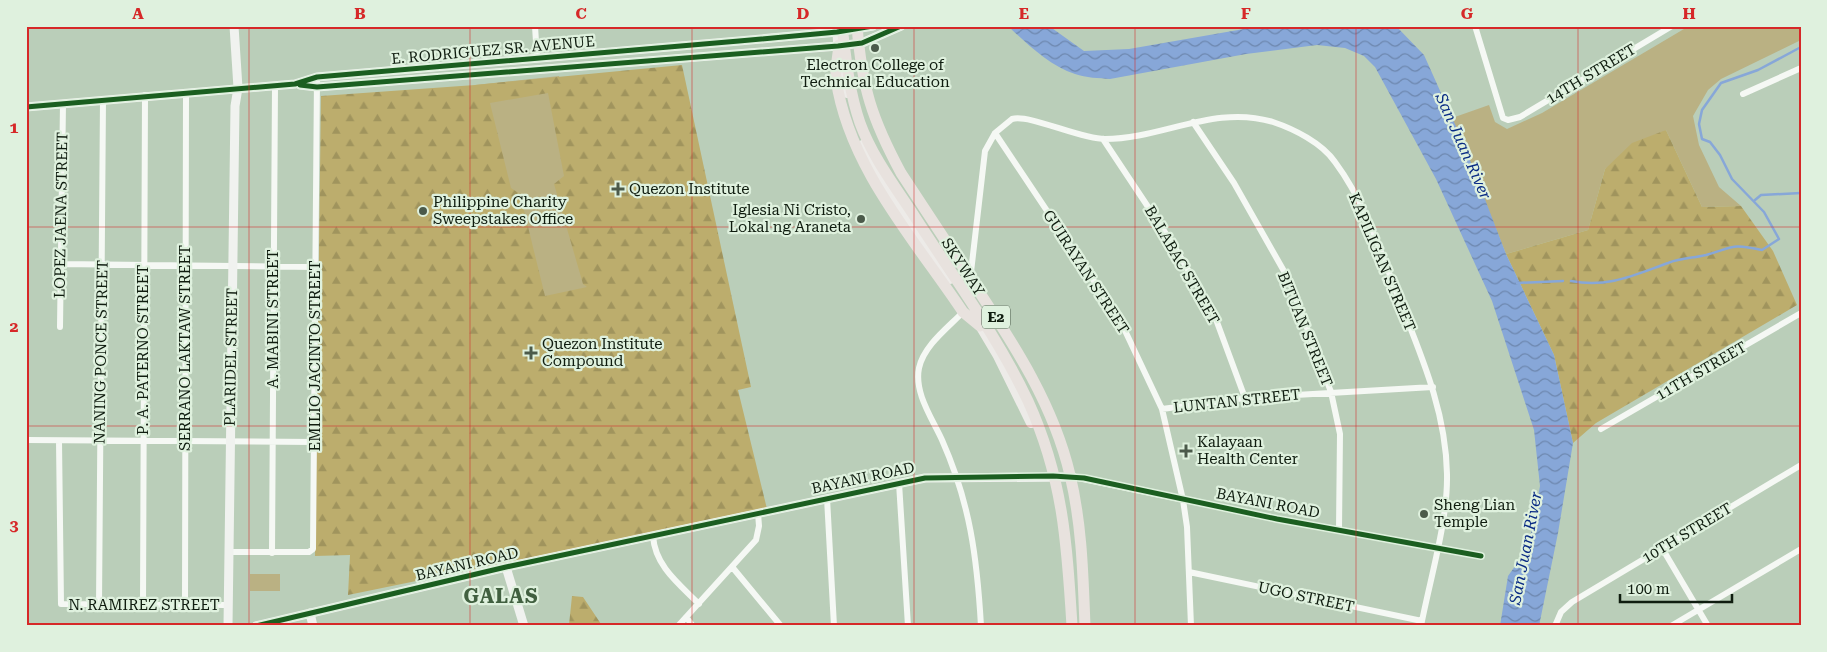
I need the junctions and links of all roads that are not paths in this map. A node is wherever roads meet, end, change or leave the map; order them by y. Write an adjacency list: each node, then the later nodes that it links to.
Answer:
1 (234, 26): 15 (main road, PLARIDEL STREET)
2 (535, 26): 11 (street)
3 (872, 26): 7 (main road, E. RODRIGUEZ SR. AVENUE)
4 (901, 26): 9 (main road, E. RODRIGUEZ SR. AVENUE)
5 (1475, 26): 6 (street, 14TH STREET)
6 (1672, 26)
7 (859, 27): 8 (main road, E. RODRIGUEZ SR. AVENUE); 9 (main road); 90 (highway, SKYWAY / E2)
8 (839, 28): 10 (main road); 11 (main road, E. RODRIGUEZ SR. AVENUE); 33 (highway); 89 (highway, SKYWAY / E2)
9 (862, 43): 10 (main road, E. RODRIGUEZ SR. AVENUE); 32 (main road)
10 (838, 46): 13 (main road, E. RODRIGUEZ SR. AVENUE); 33 (main road)
11 (537, 58): 13 (main road, E. RODRIGUEZ SR. AVENUE)
12 (1801, 68): 17 (street)
13 (317, 82): 14 (main road, E. RODRIGUEZ SR. AVENUE); 31 (street, EMILIO JACINTO STREET)
14 (274, 86): 15 (main road, E. RODRIGUEZ SR. AVENUE); 30 (street, A. MABINI STREET)
15 (238, 88): 16 (main road, E. RODRIGUEZ SR. AVENUE); 29 (main road, PLARIDEL STREET)
16 (186, 92): 18 (main road, E. RODRIGUEZ SR. AVENUE); 28 (street, SERRANO LAKTAW STREET)
17 (1743, 94)
18 (145, 95): 19 (main road, E. RODRIGUEZ SR. AVENUE); 27 (street, P. A. PATERNO STREET)
19 (103, 99): 20 (main road, E. RODRIGUEZ SR. AVENUE); 26 (street, NANING PONCE STREET)
20 (63, 102): 21 (main road, E. RODRIGUEZ SR. AVENUE); 25 (street, LOPEZ JAENA STREET)
21 (26, 106)
22 (1194, 122): 24 (street, KAPILIGAN STREET); 37 (street, KAPILIGAN STREET); 38 (street, BITUAN STREET)
23 (995, 133): 24 (street, KAPILIGAN STREET); 32 (street, KAPILIGAN STREET); 40 (street, GUIRAYAN STREET)
24 (1103, 139): 39 (street, BALABAC STREET)
25 (60, 264): 26 (street); 36 (street, LOPEZ JAENA STREET)
26 (102, 264): 27 (street); 44 (street, NANING PONCE STREET)
27 (144, 265): 28 (street); 46 (street, P. A. PATERNO STREET)
28 (186, 265): 29 (street); 47 (street, SERRANO LAKTAW STREET)
29 (232, 266): 30 (street); 48 (main road, PLARIDEL STREET)
30 (273, 266): 31 (street); 45 (street, A. MABINI STREET)
31 (315, 267): 49 (street, EMILIO JACINTO STREET)
32 (971, 272): 53 (main road)
33 (966, 309): 35 (highway); 52 (street)
34 (1801, 313): 41 (street, 11TH STREET)
35 (980, 326): 51 (main road)
36 (60, 327)
37 (1433, 387): 38 (street, LUNTAN STREET); 60 (street, KAPILIGAN STREET)
38 (1330, 392): 39 (street, LUNTAN STREET); 58 (street, BITUAN STREET)
39 (1245, 398): 40 (street, LUNTAN STREET)
40 (1162, 409): 56 (street, GUIRAYAN STREET)
41 (1601, 429)
42 (26, 440): 43 (street)
43 (59, 441): 44 (street); 71 (street, N. RAMIREZ STREET)
44 (99, 441): 46 (street); 71 (street, NANING PONCE STREET)
45 (273, 441): 48 (street); 49 (street); 64 (street, A. MABINI STREET)
46 (142, 442): 47 (street); 72 (street, P. A. PATERNO STREET)
47 (184, 442): 48 (street); 69 (street, SERRANO LAKTAW STREET)
48 (230, 442): 63 (main road, PLARIDEL STREET)
49 (314, 442): 64 (street, EMILIO JACINTO STREET)
50 (1801, 464): 61 (street, 10TH STREET)
51 (1053, 476): 52 (main road, BAYANI ROAD); 53 (main road, BAYANI ROAD); 89 (main road)
52 (956, 477): 54 (main road, BAYANI ROAD); 88 (street)
53 (1073, 477): 56 (street, BAYANI ROAD); 90 (main road)
54 (899, 483): 55 (main road, BAYANI ROAD); 87 (street)
55 (827, 498): 57 (main road, BAYANI ROAD); 86 (street)
56 (1183, 500): 58 (street, BAYANI ROAD); 68 (street, GUIRAYAN STREET)
57 (758, 513): 59 (main road, BAYANI ROAD); 67 (street)
58 (1338, 529): 60 (street, BAYANI ROAD)
59 (653, 536): 66 (main road, BAYANI ROAD); 70 (street)
60 (1437, 548): 65 (street, BAYANI ROAD); 77 (street, KAPILIGAN STREET)
61 (1662, 548): 74 (street); 92 (street, 10TH STREET)
62 (1801, 549): 74 (street)
63 (229, 552): 64 (street, EMILIO JACINTO STREET); 73 (main road, PLARIDEL STREET)
64 (272, 553)
65 (1481, 556)
66 (506, 567): 75 (main road, BAYANI ROAD); 79 (main road)
67 (733, 568): 70 (street); 85 (street)
68 (1190, 572): 77 (street, UGO STREET); 91 (street, GUIRAYAN STREET)
69 (185, 604): 72 (street, N. RAMIREZ STREET); 73 (street, N. RAMIREZ STREET)
70 (699, 604): 76 (street)
71 (99, 605): 72 (street, N. RAMIREZ STREET)
72 (143, 605)
73 (228, 605): 80 (main road, PLARIDEL STREET)
74 (1698, 610): 93 (street); 94 (street)
75 (310, 613): 78 (main road, BAYANI ROAD); 82 (main road)
76 (686, 617): 83 (street); 84 (street)
77 (1422, 623)
78 (266, 625): 81 (main road, BAYANI ROAD)
79 (522, 625)
80 (228, 626)
81 (256, 626)
82 (313, 626)
83 (678, 626)
84 (694, 626)
85 (781, 626)
86 (834, 626)
87 (908, 626)
88 (981, 626)
89 (1070, 626)
90 (1087, 626)
91 (1191, 626)
92 (1555, 626)
93 (1671, 626)
94 (1708, 626)

